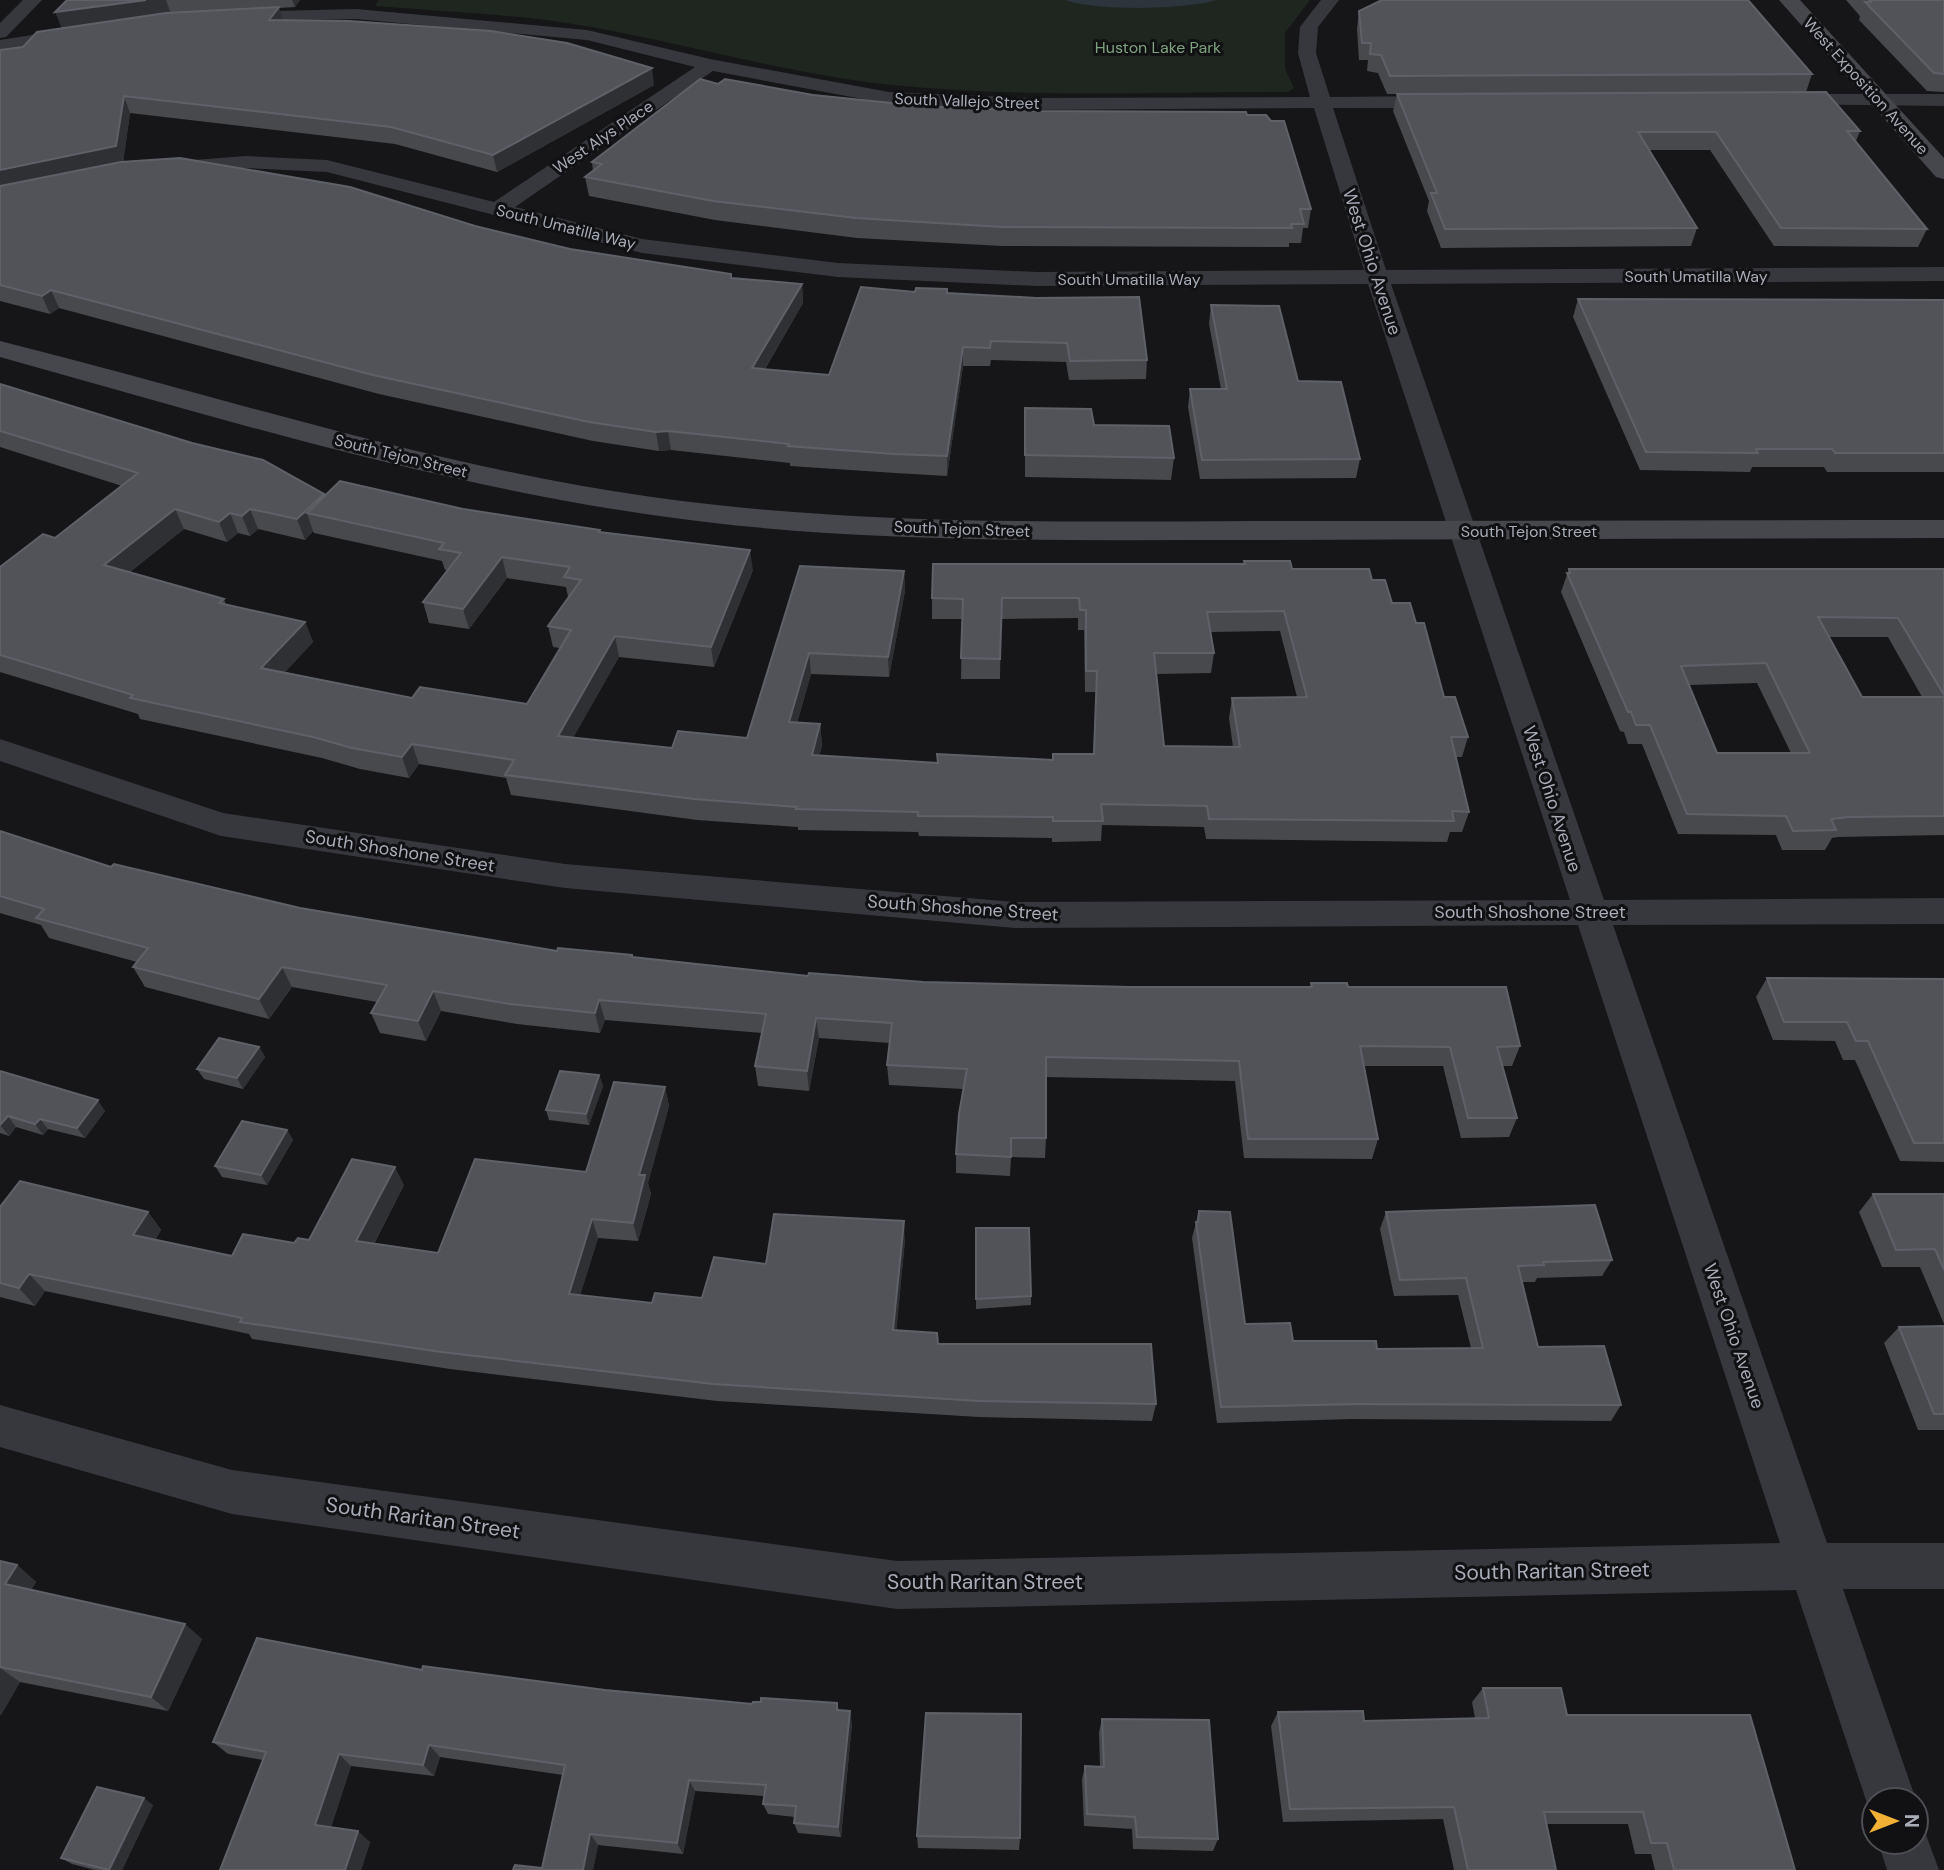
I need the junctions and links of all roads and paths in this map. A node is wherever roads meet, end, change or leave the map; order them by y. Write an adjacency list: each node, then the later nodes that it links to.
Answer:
1 (33, 0): 7 (street)
2 (1330, 0): 14 (street, West Ohio Avenue)
3 (1789, 0): 11 (street, West Exposition Avenue)
4 (347, 7): 5 (street, South Vallejo Street); 9 (street, South Vallejo Street)
5 (220, 18)
6 (90, 31): 8 (street)
7 (0, 33)
8 (0, 46)
9 (710, 65): 14 (street, South Vallejo Street); 17 (street, West Alys Place)
10 (1769, 100): 11 (street)
11 (1878, 100): 12 (street); 16 (street, West Exposition Avenue)
12 (1944, 100)
13 (1466, 102): 14 (street, South Vallejo Street)
14 (1321, 103): 19 (street, West Ohio Avenue)
15 (153, 169): 17 (street, South Umatilla Way)
16 (1944, 172)
17 (496, 210): 19 (street, South Umatilla Way)
18 (1944, 274): 19 (street, South Umatilla Way)
19 (1376, 277): 22 (street, West Ohio Avenue)
20 (0, 349): 22 (street, South Tejon Street)
21 (1944, 529): 22 (street, South Tejon Street)
22 (1463, 531): 25 (street, West Ohio Avenue)
23 (0, 750): 25 (street, South Shoshone Street)
24 (1944, 911): 25 (street, South Shoshone Street)
25 (1590, 912): 27 (street, West Ohio Avenue)
26 (0, 1426): 27 (street, South Raritan Street)
27 (1812, 1566): 28 (street, South Raritan Street); 29 (street, West Ohio Avenue)
28 (1944, 1566)
29 (1885, 1786)

